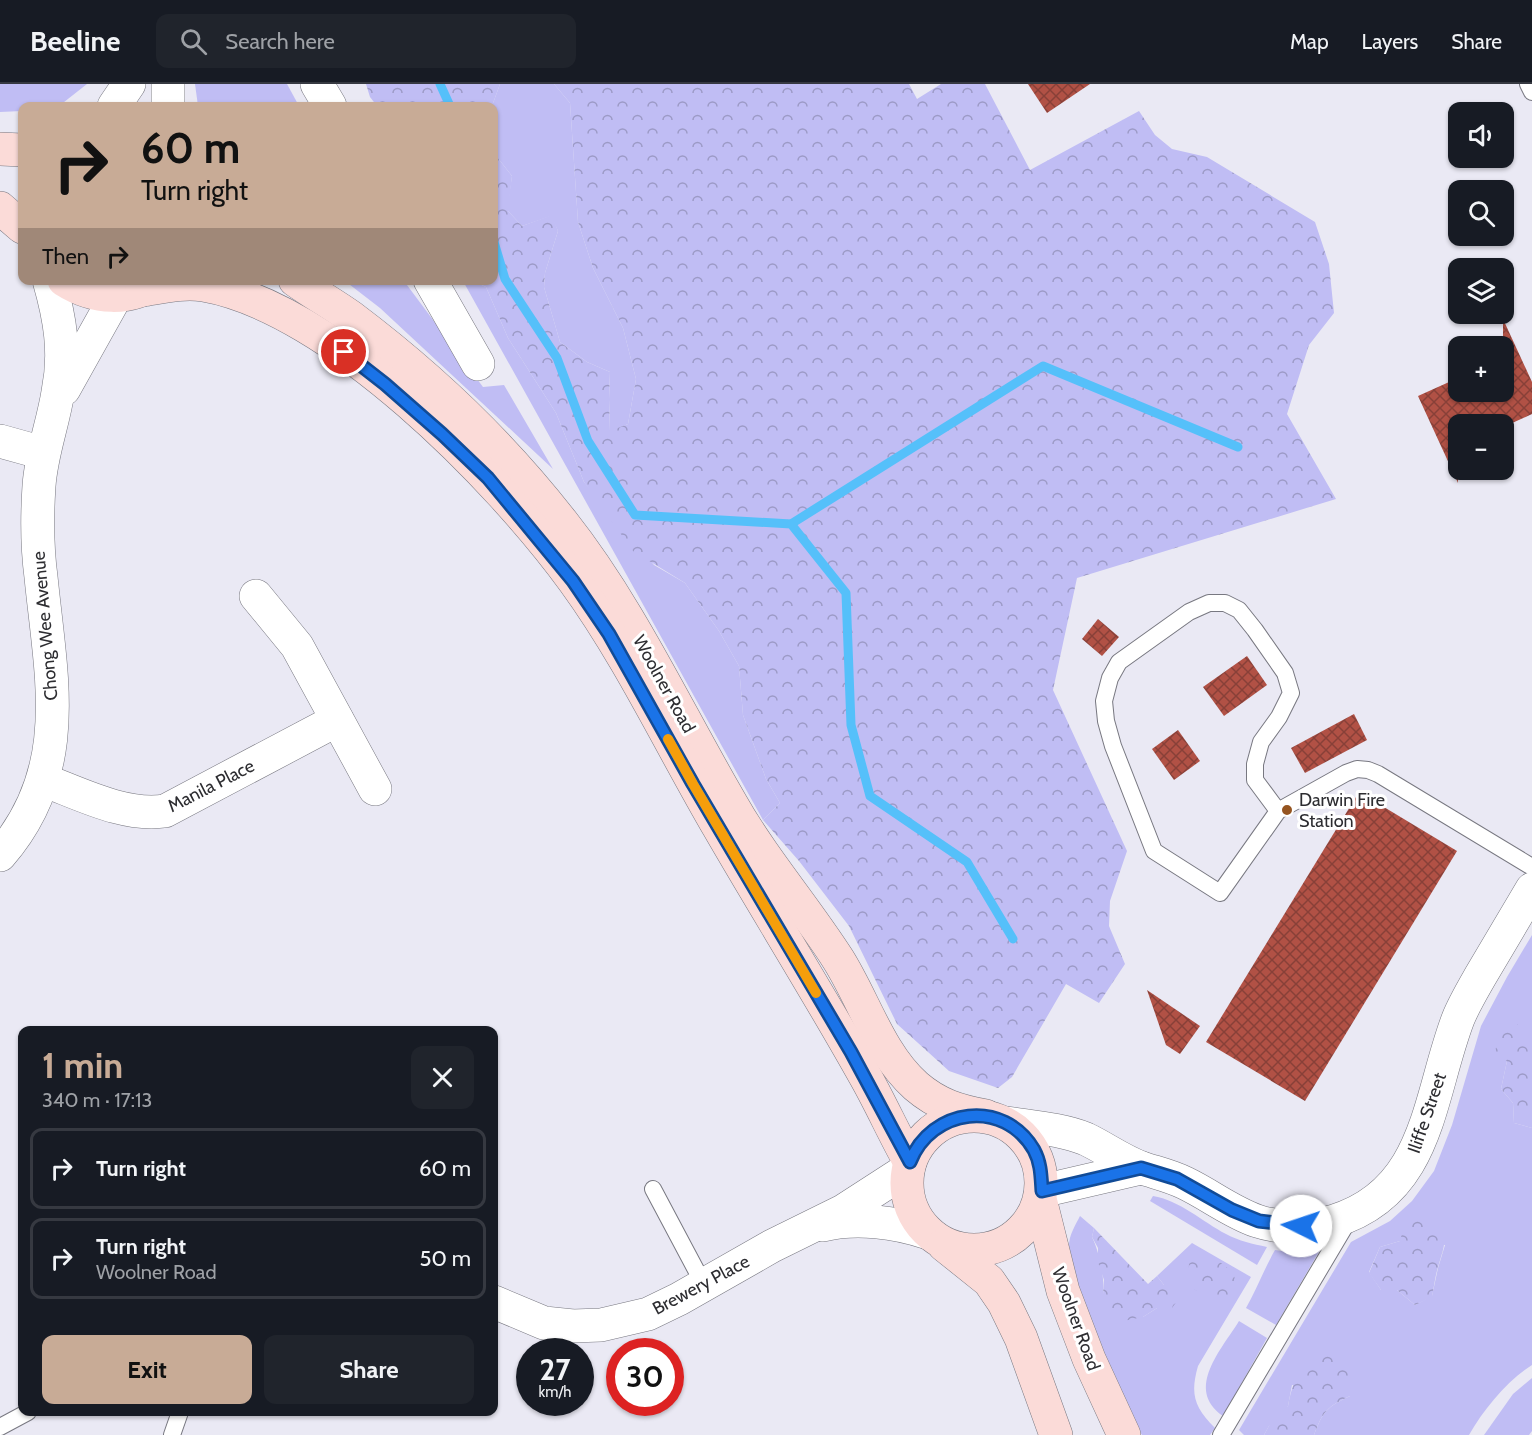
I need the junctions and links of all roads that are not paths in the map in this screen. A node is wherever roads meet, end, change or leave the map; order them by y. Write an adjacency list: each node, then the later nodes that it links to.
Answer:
1 (129, 84): 6 (street)
2 (168, 84): 7 (street)
3 (317, 84): 8 (street)
4 (1528, 84): 5 (lane)
5 (1532, 92)
6 (117, 102)
7 (168, 102)
8 (328, 102)
9 (0, 149): 10 (main road)
10 (18, 150)
11 (0, 207): 12 (main road)
12 (18, 223)
13 (50, 285): 19 (street, Chong Wee Avenue)
14 (72, 285): 17 (main road, Woolner Road)
15 (303, 285): 30 (main road, Woolner Road)
16 (433, 285): 18 (street)
17 (139, 289): 19 (street, Chong Wee Avenue); 31 (main road, Woolner Road)
18 (478, 364)
19 (51, 422): 21 (street, Chong Wee Avenue)
20 (0, 441): 21 (street)
21 (43, 453): 24 (street, Chong Wee Avenue)
22 (256, 596): 23 (street)
23 (337, 720): 24 (street, Manila Place); 25 (street)
24 (43, 780): 27 (street, Chong Wee Avenue)
25 (375, 789)
26 (1278, 811): 26 (lane); 28 (lane)
27 (0, 855)
28 (1532, 867)
29 (1532, 889): 35 (street, Iliffe Street)
30 (996, 1120): 31 (main road); 32 (street, Iliffe Street); 34 (main road)
31 (909, 1166): 36 (street); 37 (main road)
32 (1141, 1168): 34 (street); 35 (street, Iliffe Street)
33 (652, 1189): 38 (lane)
34 (1041, 1195): 37 (main road); 43 (main road, Woolner Road)
35 (1352, 1214): 46 (lane)
36 (801, 1231): 37 (street); 38 (street, Brewery Place)
37 (935, 1238): 45 (main road)
38 (704, 1285): 39 (street, Brewery Place)
39 (498, 1304)
40 (21, 1416): 42 (lane)
41 (179, 1416): 44 (lane)
42 (0, 1427)
43 (1118, 1427)
44 (172, 1435)
45 (1056, 1435)
46 (1221, 1435)

